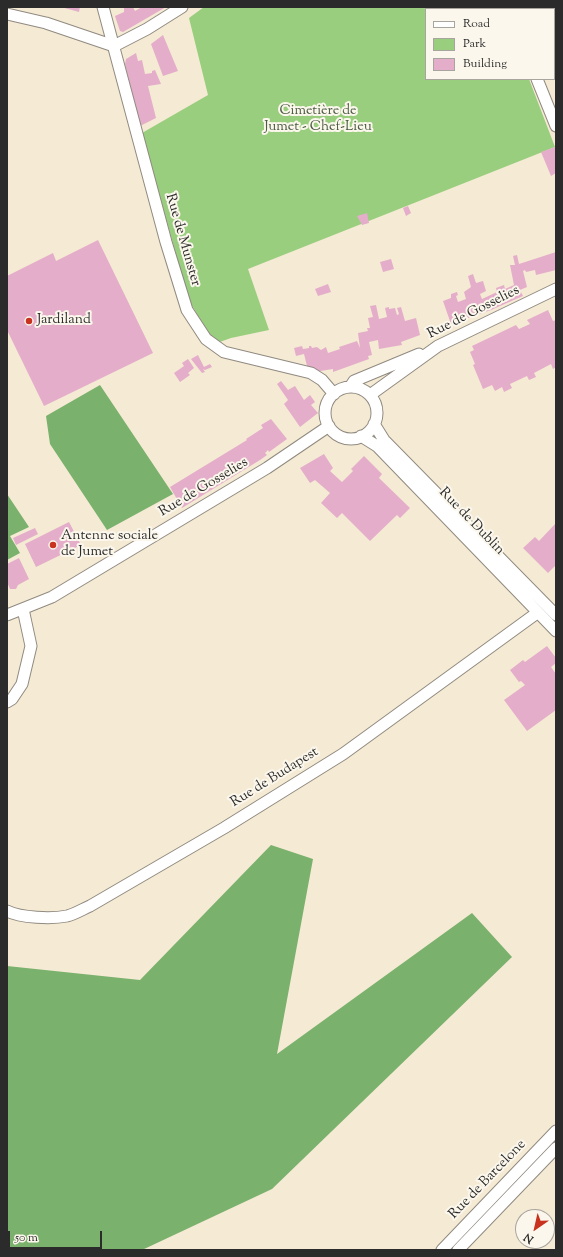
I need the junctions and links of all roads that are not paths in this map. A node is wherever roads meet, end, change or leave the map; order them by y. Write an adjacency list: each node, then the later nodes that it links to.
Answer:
1 (103, 7): 4 (street, Rue de Munster)
2 (182, 7): 4 (street)
3 (7, 14): 4 (street)
4 (114, 46): 10 (street, Rue de Munster)
5 (536, 80): 6 (street)
6 (556, 126)
7 (556, 289): 8 (street, Rue de Gosselies)
8 (438, 346): 9 (street); 11 (street, Rue de Gosselies)
9 (350, 387): 10 (street); 11 (street)
10 (334, 394): 13 (street)
11 (370, 395): 12 (street)
12 (374, 424): 14 (street); 18 (street, Rue de Dublin)
13 (329, 426): 14 (street); 15 (street, Rue de Gosselies)
14 (361, 436): 16 (street, Rue de Dublin)
15 (23, 609): 17 (street, Rue de Gosselies); 20 (street)
16 (537, 613): 19 (street, Rue de Dublin); 21 (street, Rue de Budapest)
17 (7, 615)
18 (556, 615)
19 (556, 632)
20 (7, 702)
21 (7, 911)
22 (556, 1131): 24 (street, Rue de Barcelone)
23 (556, 1148): 25 (street, Rue de Barcelone)
24 (442, 1250)
25 (458, 1250)

